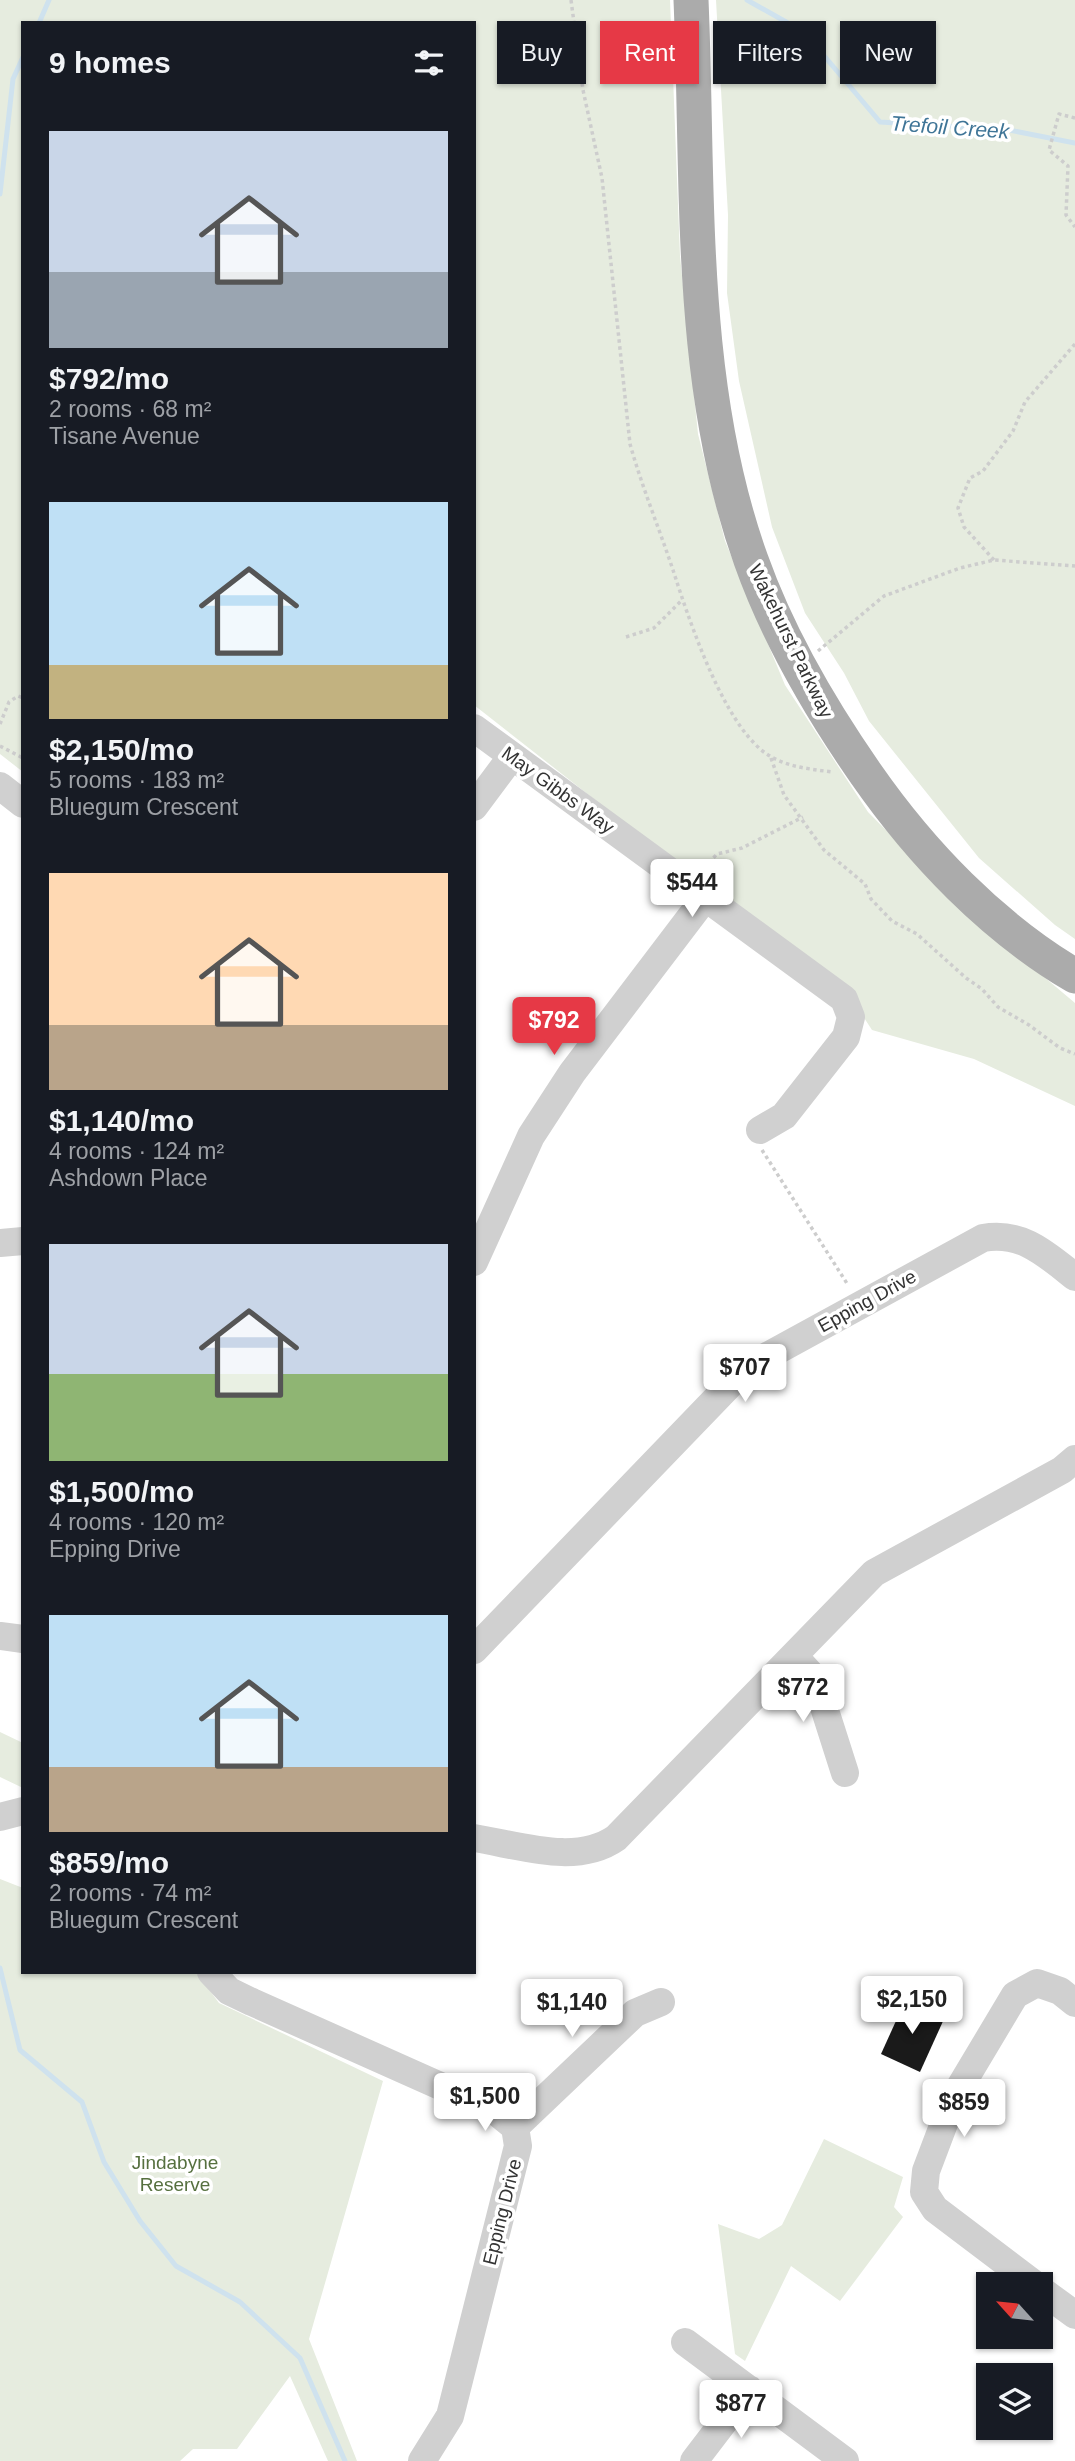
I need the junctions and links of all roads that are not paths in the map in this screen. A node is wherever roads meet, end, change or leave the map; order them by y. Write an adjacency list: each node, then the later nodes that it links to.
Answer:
1 (691, 0): 8 (main road, Wakehurst Parkway)
2 (476, 729): 3 (street, May Gibbs Way)
3 (512, 756): 6 (street); 7 (street, May Gibbs Way)
4 (0, 786): 5 (street)
5 (21, 802)
6 (476, 804)
7 (698, 893): 9 (street, May Gibbs Way); 12 (street)
8 (1075, 976)
9 (760, 1130)
10 (21, 1241): 11 (street)
11 (0, 1243)
12 (476, 1258)
13 (1075, 1277): 17 (street, Epping Drive)
14 (1075, 1459): 18 (street)
15 (0, 1636): 16 (street)
16 (21, 1639)
17 (476, 1648)
18 (794, 1656): 19 (street); 22 (street)
19 (845, 1773)
20 (21, 1812): 21 (street)
21 (0, 1817)
22 (476, 1838)
23 (213, 1974): 26 (street)
24 (661, 2003): 26 (street)
25 (1075, 2003): 27 (street)
26 (515, 2127): 32 (street, Epping Drive)
27 (1018, 2272)
28 (1054, 2300): 29 (street)
29 (1075, 2315)
30 (685, 2342): 31 (street)
31 (749, 2389): 33 (street); 34 (street)
32 (422, 2461)
33 (694, 2461)
34 (845, 2461)

